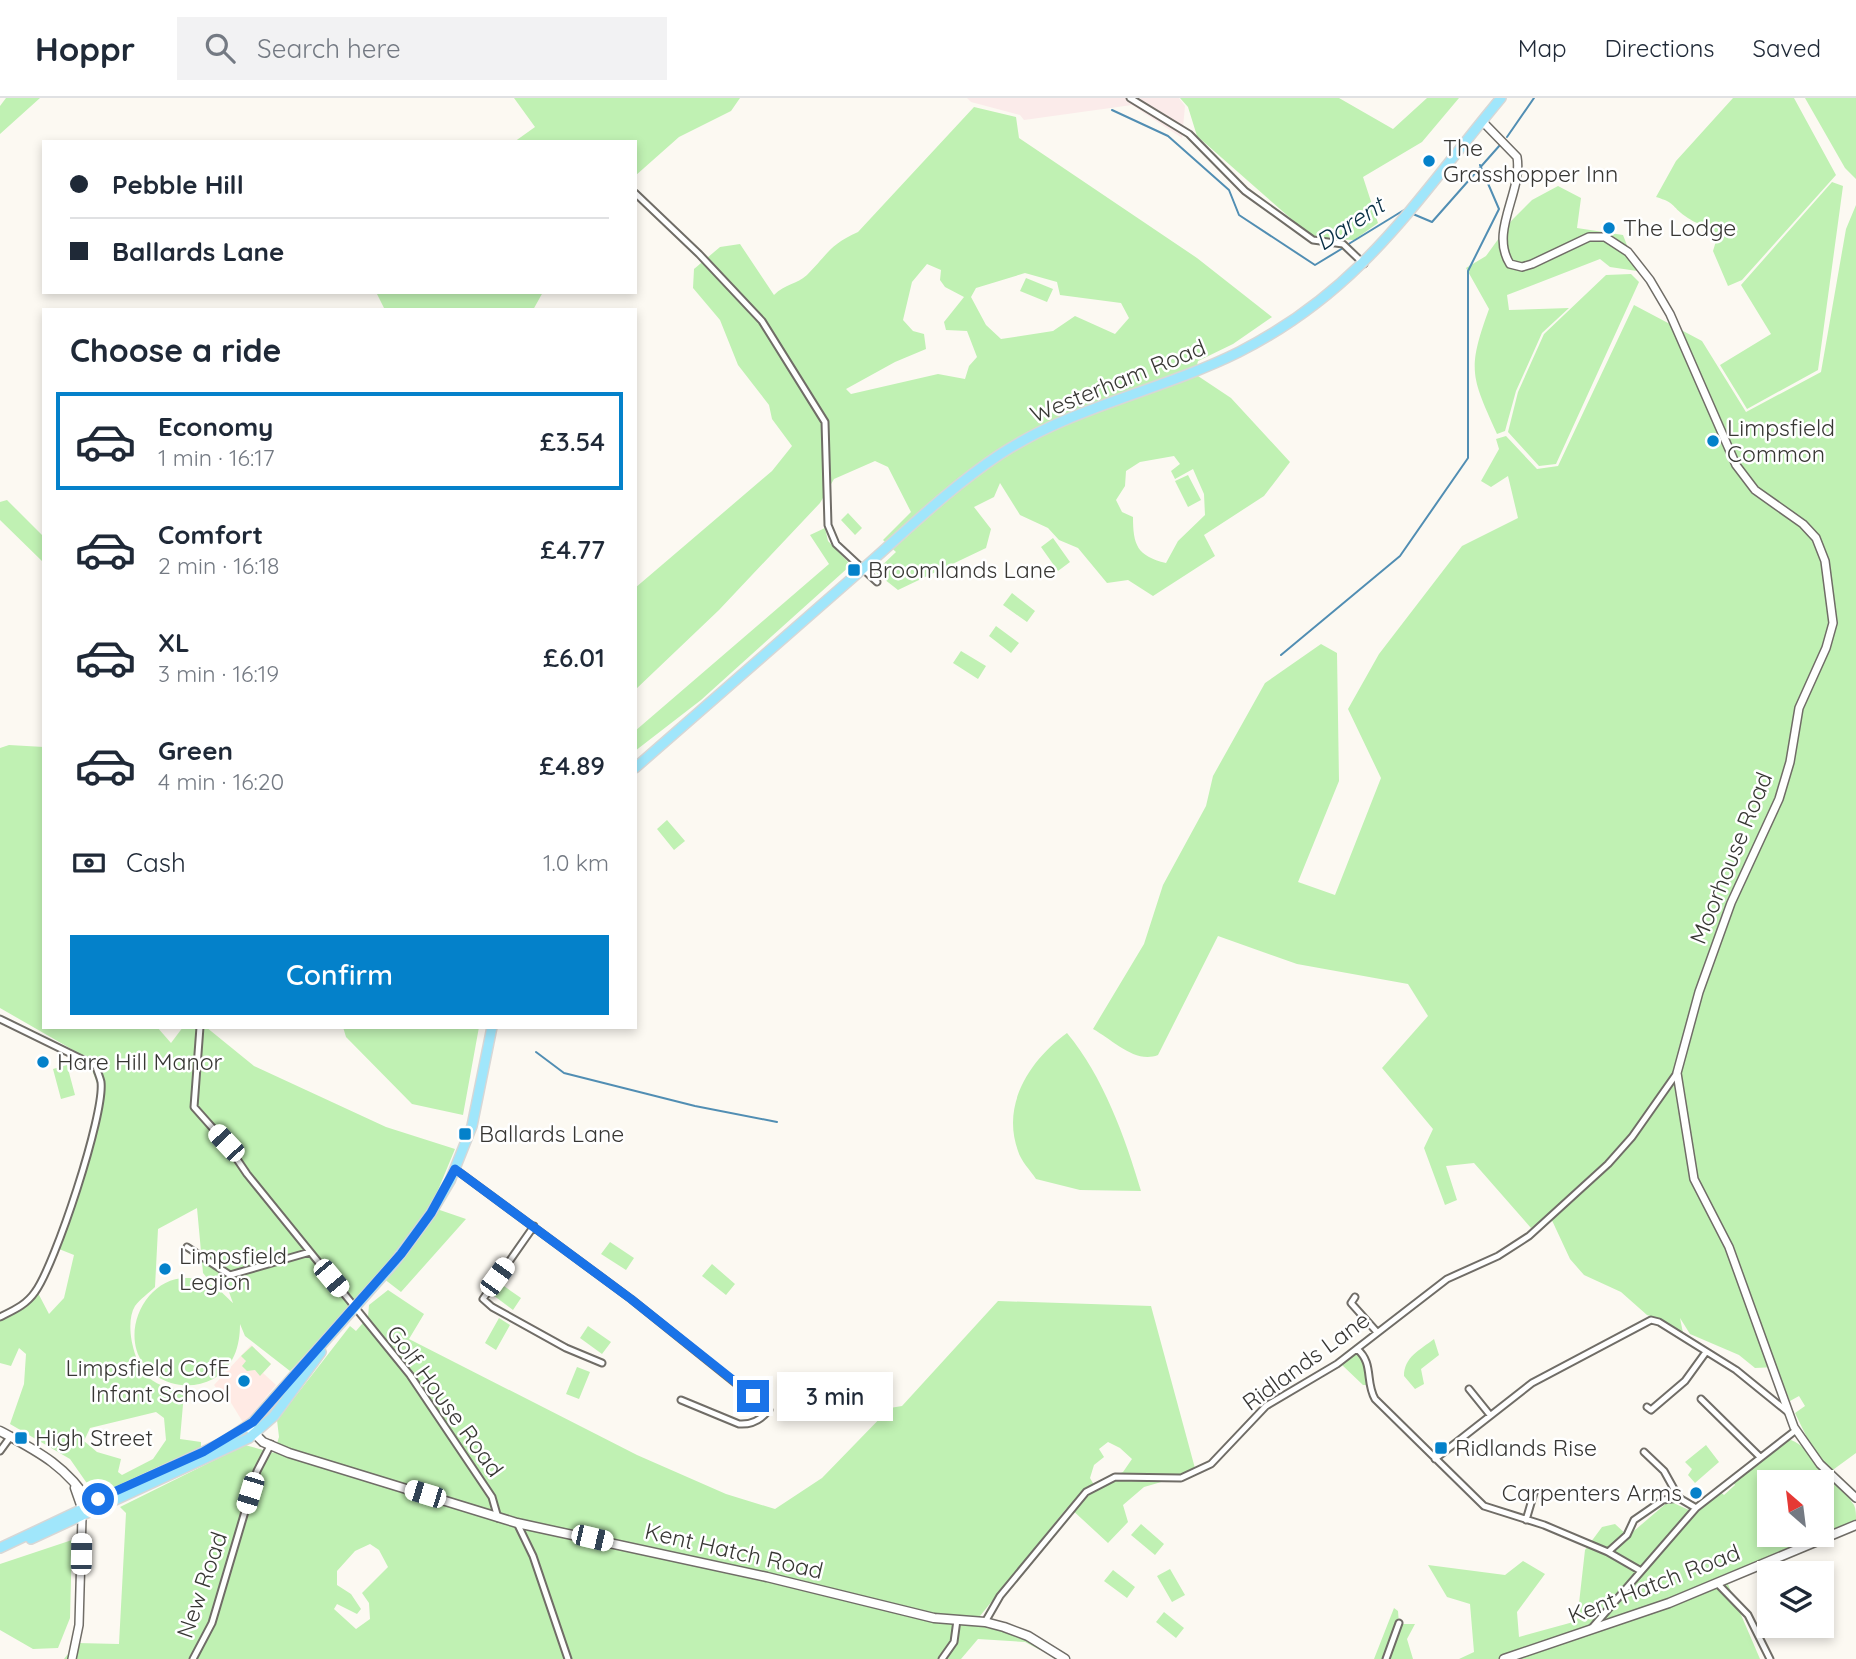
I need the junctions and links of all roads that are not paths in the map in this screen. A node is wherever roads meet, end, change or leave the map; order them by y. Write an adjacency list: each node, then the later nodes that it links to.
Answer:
1 (1130, 98): 5 (street)
2 (1501, 98): 3 (main road, Westerham Road)
3 (1482, 121): 5 (main road, Westerham Road); 12 (street, Moorhouse Road)
4 (637, 194): 6 (street)
5 (1364, 264): 6 (main road, Westerham Road)
6 (864, 567): 7 (street); 8 (main road, Westerham Road)
7 (877, 582)
8 (637, 766)
9 (0, 1019): 20 (street)
10 (200, 1029): 16 (street, Golf House Road)
11 (492, 1029): 13 (main road)
12 (1677, 1073): 21 (street, Ridlands Lane); 29 (street, Moorhouse Road)
13 (455, 1169): 14 (street); 17 (main road)
14 (534, 1226): 24 (street); 27 (street)
15 (187, 1247): 16 (street)
16 (310, 1252): 17 (street, Golf House Road)
17 (355, 1307): 19 (main road); 48 (street, Golf House Road)
18 (1342, 1307): 21 (street)
19 (348, 1316): 31 (main road); 32 (main road)
20 (0, 1317)
21 (1376, 1331): 22 (street, Ridlands Lane)
22 (1357, 1349): 40 (street); 57 (street, Ridlands Lane)
23 (1706, 1352): 28 (street); 29 (street); 30 (street)
24 (603, 1363)
25 (1469, 1389): 30 (street)
26 (1701, 1399): 39 (street)
27 (681, 1400)
28 (1647, 1407)
29 (1789, 1413): 33 (street, Moorhouse Road)
30 (1490, 1415): 40 (street)
31 (252, 1423): 32 (main road); 47 (main road)
32 (260, 1430): 36 (main road); 47 (main road)
33 (1796, 1430): 39 (street); 43 (street, Moorhouse Road)
34 (0, 1431): 35 (main road)
35 (11, 1436): 37 (street); 47 (main road)
36 (271, 1444): 48 (main road, Kent Hatch Road); 61 (street, New Road)
37 (0, 1451)
38 (1644, 1452): 41 (street)
39 (1759, 1456): 46 (street)
40 (1436, 1459): 49 (street)
41 (1674, 1491): 44 (street); 45 (street)
42 (1534, 1493): 49 (street)
43 (1856, 1497)
44 (1679, 1498): 45 (street); 46 (street)
45 (1663, 1500): 53 (street)
46 (1696, 1507): 54 (street)
47 (85, 1511): 52 (main road); 60 (street)
48 (498, 1518): 50 (main road, Kent Hatch Road)
49 (1525, 1520): 53 (street)
50 (517, 1523): 56 (main road, Kent Hatch Road); 62 (street)
51 (1856, 1525): 55 (main road, Kent Hatch Road)
52 (0, 1550)
53 (1608, 1552): 54 (street)
54 (1642, 1572): 59 (street)
55 (1717, 1583): 59 (main road, Kent Hatch Road); 67 (street)
56 (957, 1620): 57 (main road, Kent Hatch Road); 63 (street)
57 (985, 1622): 64 (main road, Kent Hatch Road)
58 (1399, 1623): 65 (street)
59 (1591, 1629): 66 (main road, Kent Hatch Road)
60 (72, 1659)
61 (193, 1659)
62 (568, 1659)
63 (942, 1659)
64 (1065, 1659)
65 (1386, 1659)
66 (1504, 1659)
67 (1770, 1659)

